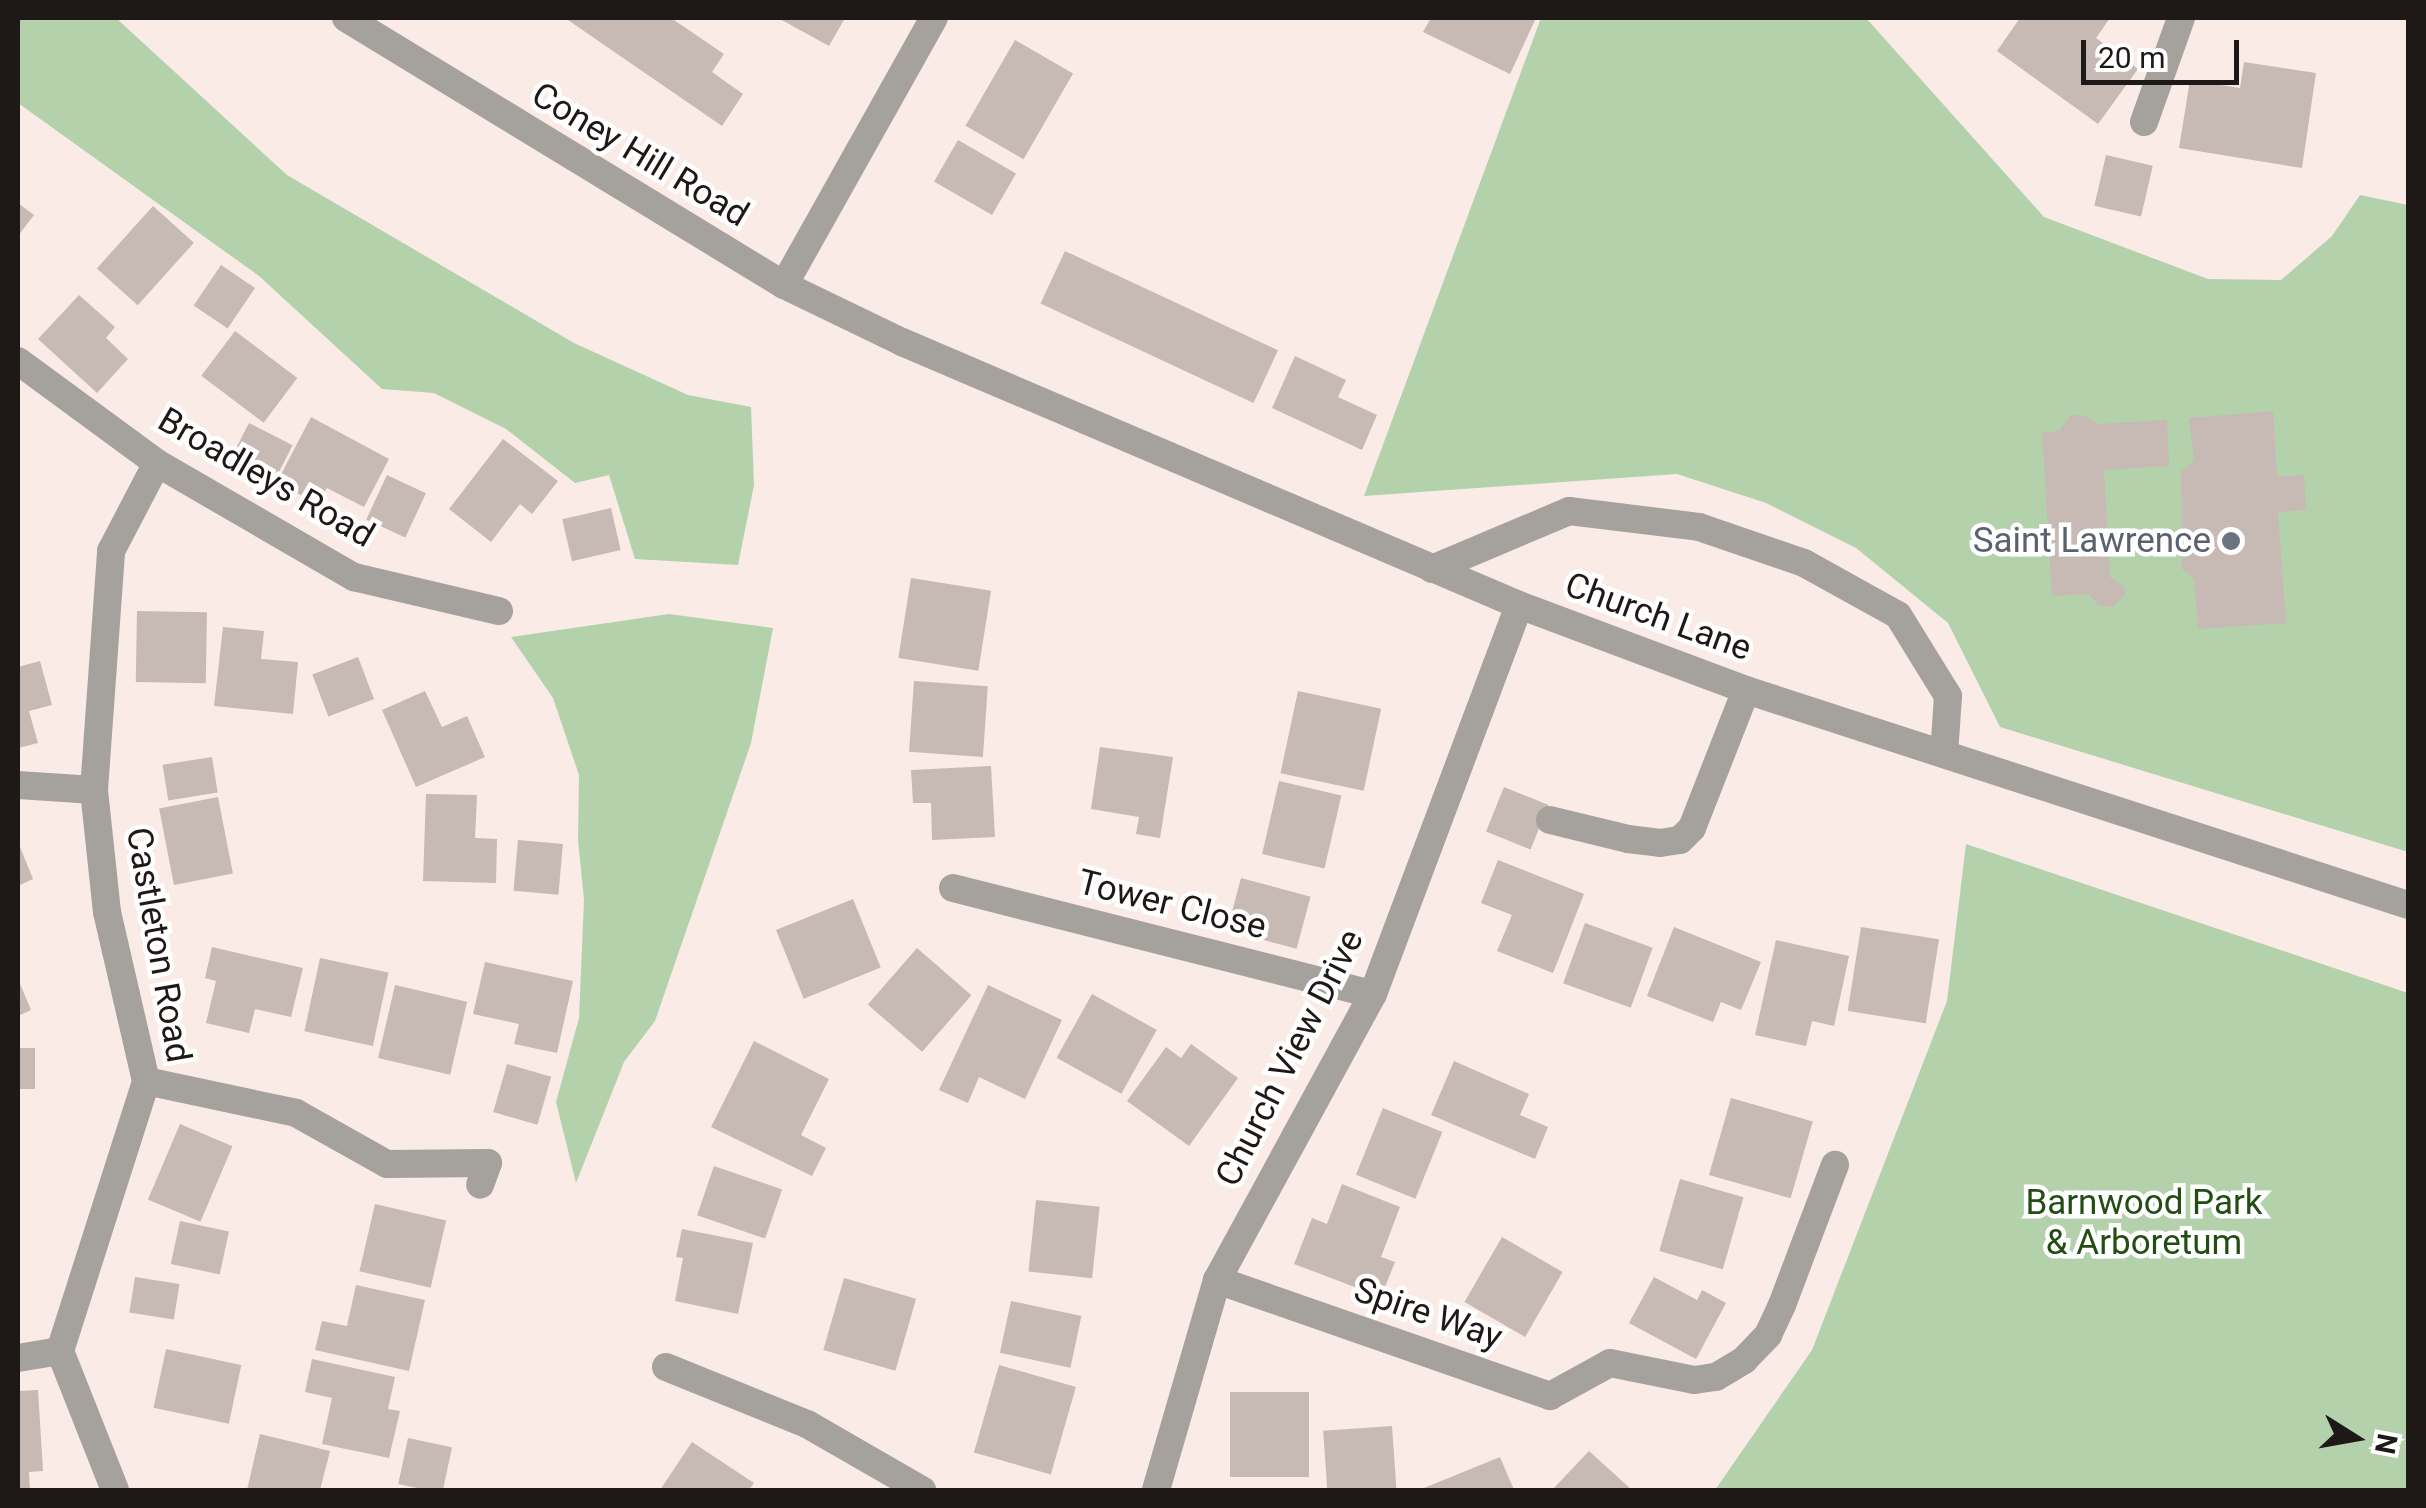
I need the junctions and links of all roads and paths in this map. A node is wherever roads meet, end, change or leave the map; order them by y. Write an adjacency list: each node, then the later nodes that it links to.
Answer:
1 (346, 18): 5 (street, Coney Hill Road)
2 (934, 18): 5 (street)
3 (2181, 18): 4 (street)
4 (2144, 122)
5 (784, 285): 6 (street, Coney Hill Road)
6 (902, 342): 9 (street, Church Lane)
7 (18, 361): 8 (street, Broadleys Road)
8 (157, 462): 11 (street, Broadleys Road); 15 (street, Castleton Road)
9 (1432, 569): 10 (street, Church Lane); 13 (street)
10 (1519, 605): 12 (street, Church Lane); 19 (street, Church View Drive)
11 (499, 611)
12 (1746, 690): 13 (street, Church Lane); 16 (street)
13 (1944, 754): 18 (street, Church Lane)
14 (18, 785): 15 (street)
15 (94, 790): 20 (street, Castleton Road)
16 (1550, 820)
17 (953, 888): 19 (street, Tower Close)
18 (2408, 905)
19 (1373, 994): 23 (street, Church View Drive)
20 (146, 1081): 22 (street); 24 (street, Castleton Road)
21 (1836, 1165): 23 (street, Spire Way)
22 (480, 1185)
23 (1217, 1280): 29 (street, Church View Drive)
24 (60, 1351): 25 (street); 27 (street)
25 (18, 1358)
26 (666, 1366): 28 (street)
27 (114, 1490)
28 (922, 1490)
29 (1156, 1490)

